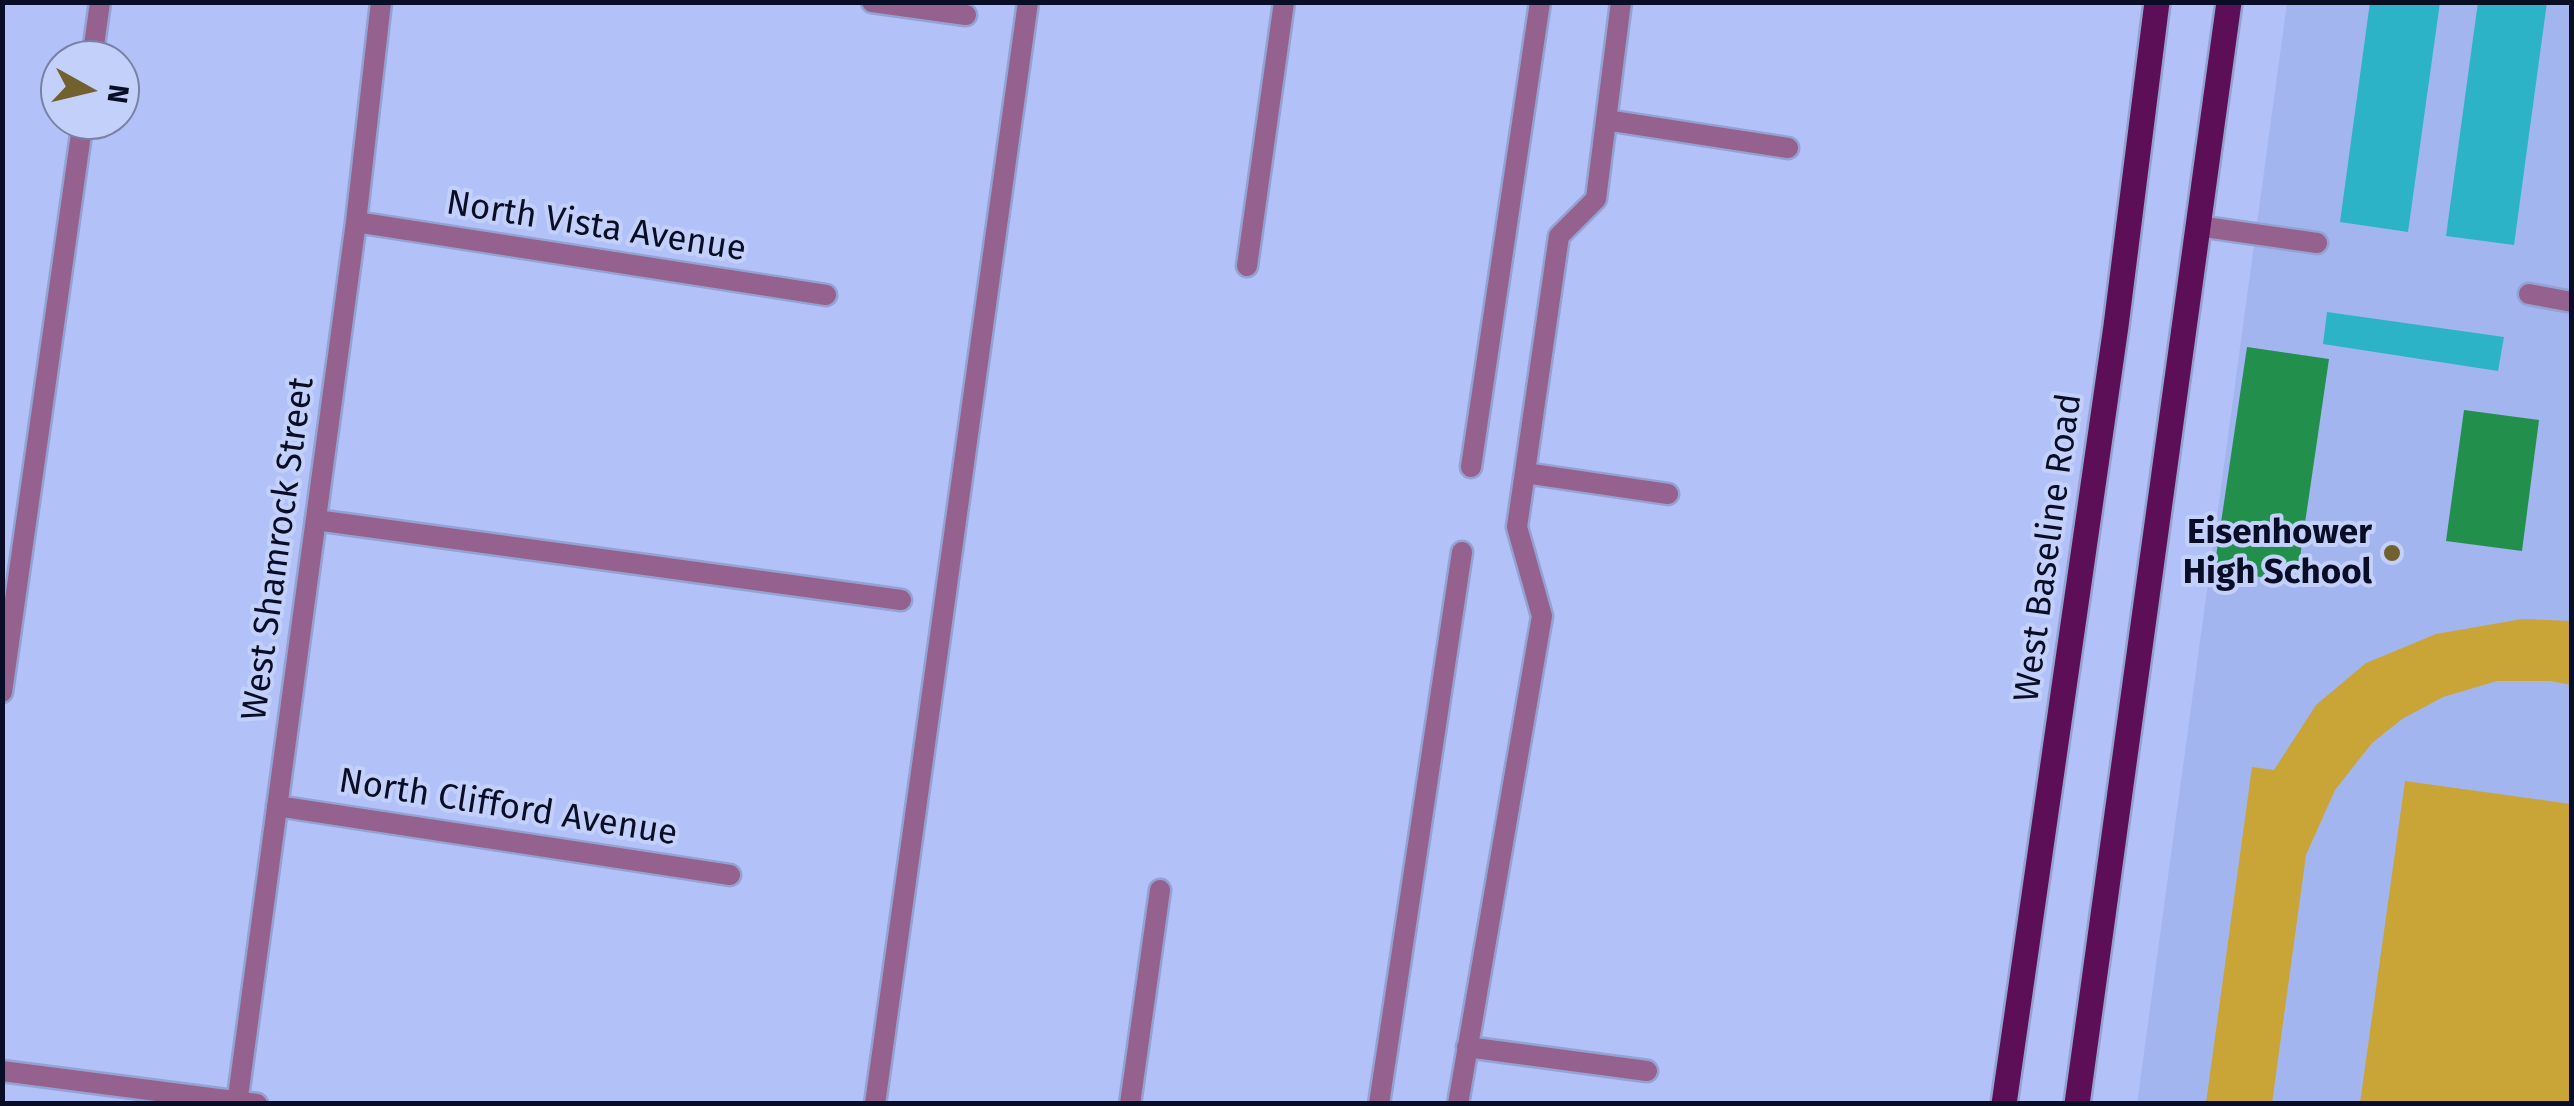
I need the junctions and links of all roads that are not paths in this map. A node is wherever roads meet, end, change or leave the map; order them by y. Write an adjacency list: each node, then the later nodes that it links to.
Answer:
1 (100, 2): 11 (street)
2 (381, 2): 15 (street, West Shamrock Street)
3 (872, 2): 10 (street)
4 (1028, 2): 36 (street)
5 (1284, 2): 18 (street)
6 (1540, 2): 22 (street)
7 (1621, 2): 12 (street)
8 (2156, 2): 40 (main road, West Baseline Road)
9 (2229, 2): 16 (main road)
10 (966, 15)
11 (95, 40)
12 (1606, 120): 14 (street); 23 (street)
13 (80, 140): 28 (street)
14 (1788, 148)
15 (356, 222): 20 (street, North Vista Avenue); 25 (street, West Shamrock Street)
16 (2198, 226): 17 (street); 41 (main road)
17 (2317, 243)
18 (1247, 266)
19 (2530, 294): 21 (street)
20 (826, 295)
21 (2572, 302)
22 (1471, 466)
23 (1525, 473): 24 (street); 32 (street)
24 (1668, 494)
25 (316, 520): 27 (street); 29 (street, West Shamrock Street)
26 (1462, 552): 38 (street)
27 (901, 600)
28 (2, 692)
29 (277, 806): 30 (street, North Clifford Avenue); 35 (street, West Shamrock Street)
30 (730, 874)
31 (1160, 890): 37 (street)
32 (1467, 1047): 33 (street); 39 (street)
33 (1648, 1071)
34 (2, 1072): 35 (street)
35 (244, 1103)
36 (874, 1104)
37 (1130, 1104)
38 (1379, 1104)
39 (1458, 1104)
40 (2004, 1104)
41 (2077, 1104)

